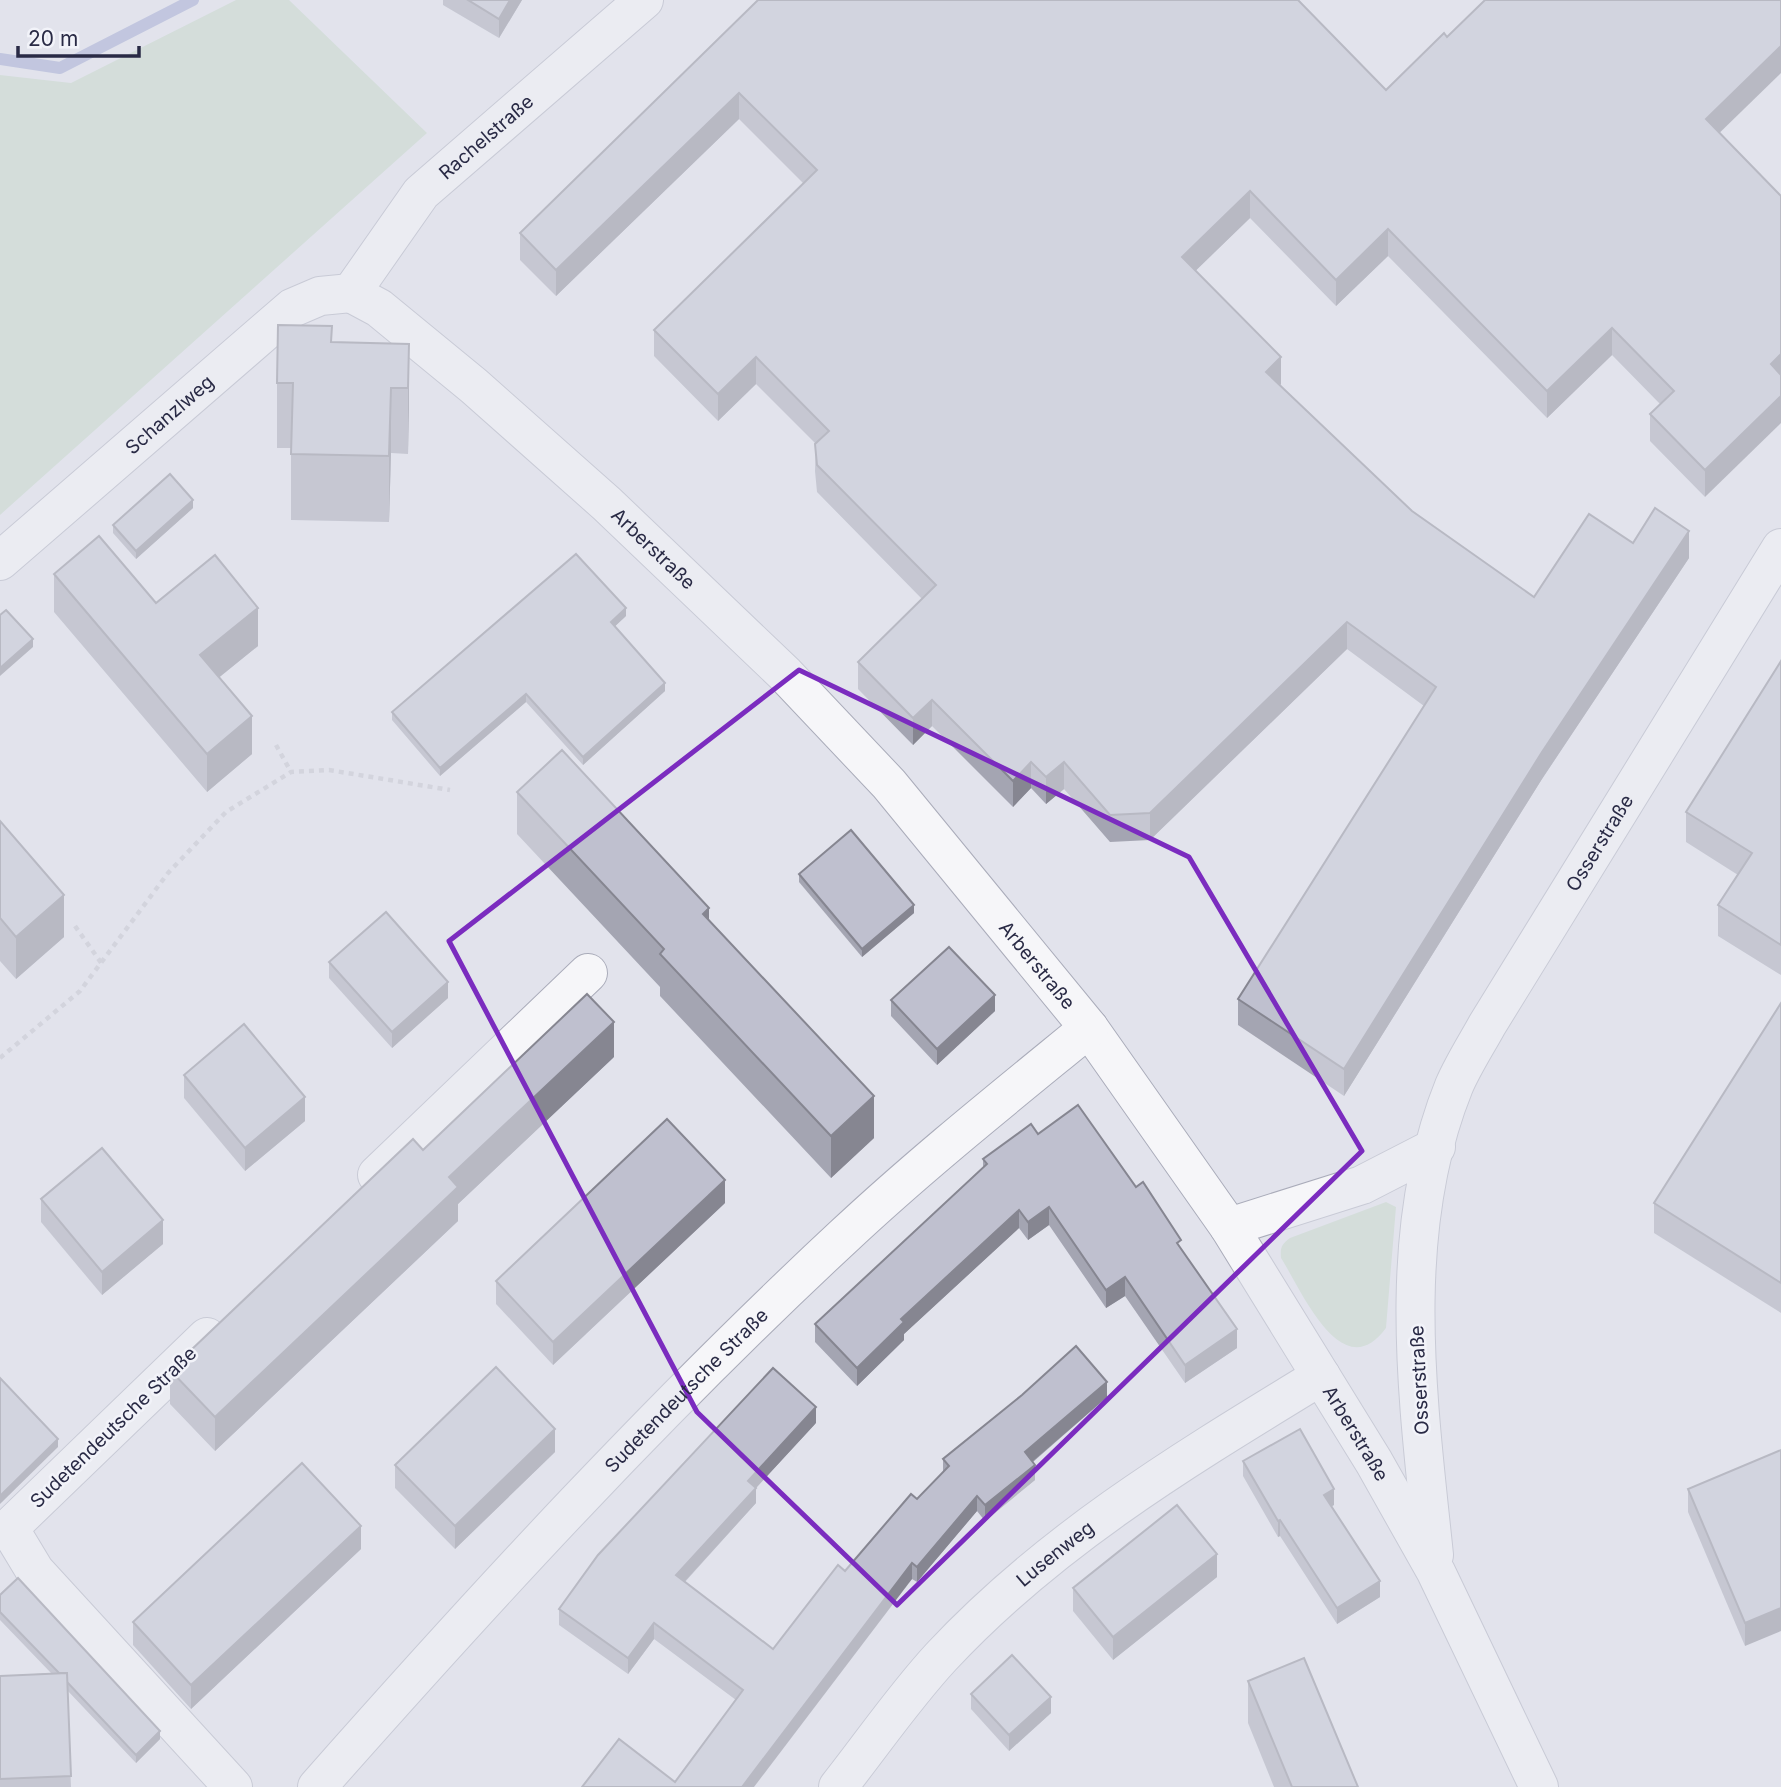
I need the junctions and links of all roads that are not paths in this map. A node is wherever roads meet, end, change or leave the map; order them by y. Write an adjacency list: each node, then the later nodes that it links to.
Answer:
1 (644, 0): 2 (street, Rachelstraße)
2 (351, 293): 4 (street, Schanzlweg); 6 (street, Arberstraße)
3 (1781, 548): 7 (street, Osserstraße)
4 (0, 561)
5 (588, 974): 8 (street)
6 (1090, 1028): 9 (street, Arberstraße); 14 (street, Sudetendeutsche Straße)
7 (1436, 1147): 9 (street); 12 (street, Osserstraße)
8 (348, 1203)
9 (1229, 1227): 11 (street, Arberstraße)
10 (228, 1317): 13 (street, Sudetendeutsche Straße)
11 (1321, 1376): 12 (street, Arberstraße); 15 (street, Lusenweg)
12 (1436, 1572): 16 (street, Arberstraße)
13 (233, 1787)
14 (317, 1787)
15 (838, 1787)
16 (1539, 1787)

